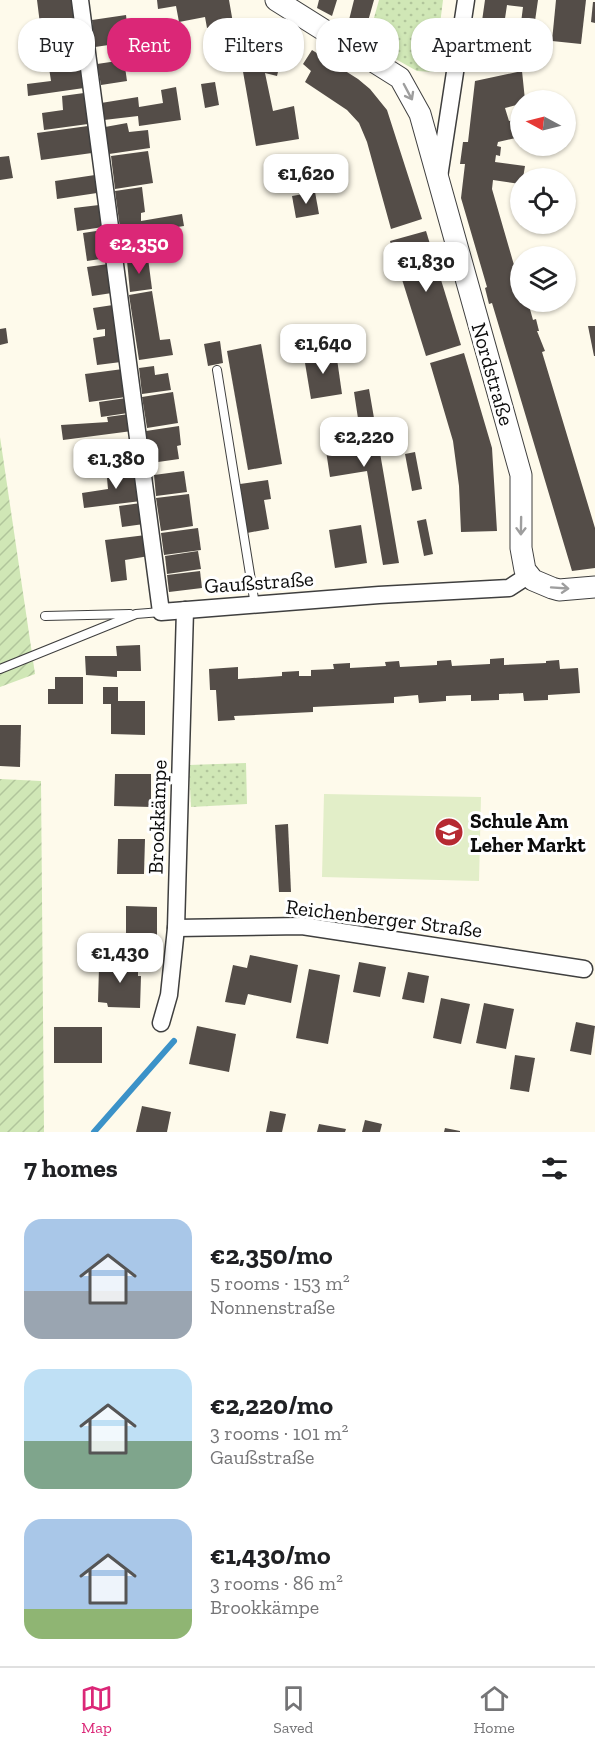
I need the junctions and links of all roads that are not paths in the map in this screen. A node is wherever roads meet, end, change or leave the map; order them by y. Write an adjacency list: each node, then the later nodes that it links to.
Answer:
1 (80, 0): 10 (street)
2 (276, 0): 4 (street, Nordstraße, one-way to 4)
3 (466, 0): 4 (street)
4 (438, 179): 6 (street, Nordstraße, one-way to 6)
5 (217, 370): 8 (lane)
6 (529, 575): 7 (street, one-way to 7); 8 (street, Gaußstraße)
7 (595, 587)
8 (255, 605): 9 (street, Gaußstraße)
9 (185, 610): 10 (street, Gaußstraße); 14 (street, Brookkämpe)
10 (161, 612): 11 (lane, Gaußstraße)
11 (136, 614): 12 (lane); 13 (lane, Gaußstraße)
12 (45, 616)
13 (0, 669)
14 (176, 928): 15 (street, Reichenberger Straße); 16 (street, Brookkämpe)
15 (584, 969)
16 (161, 1023)

